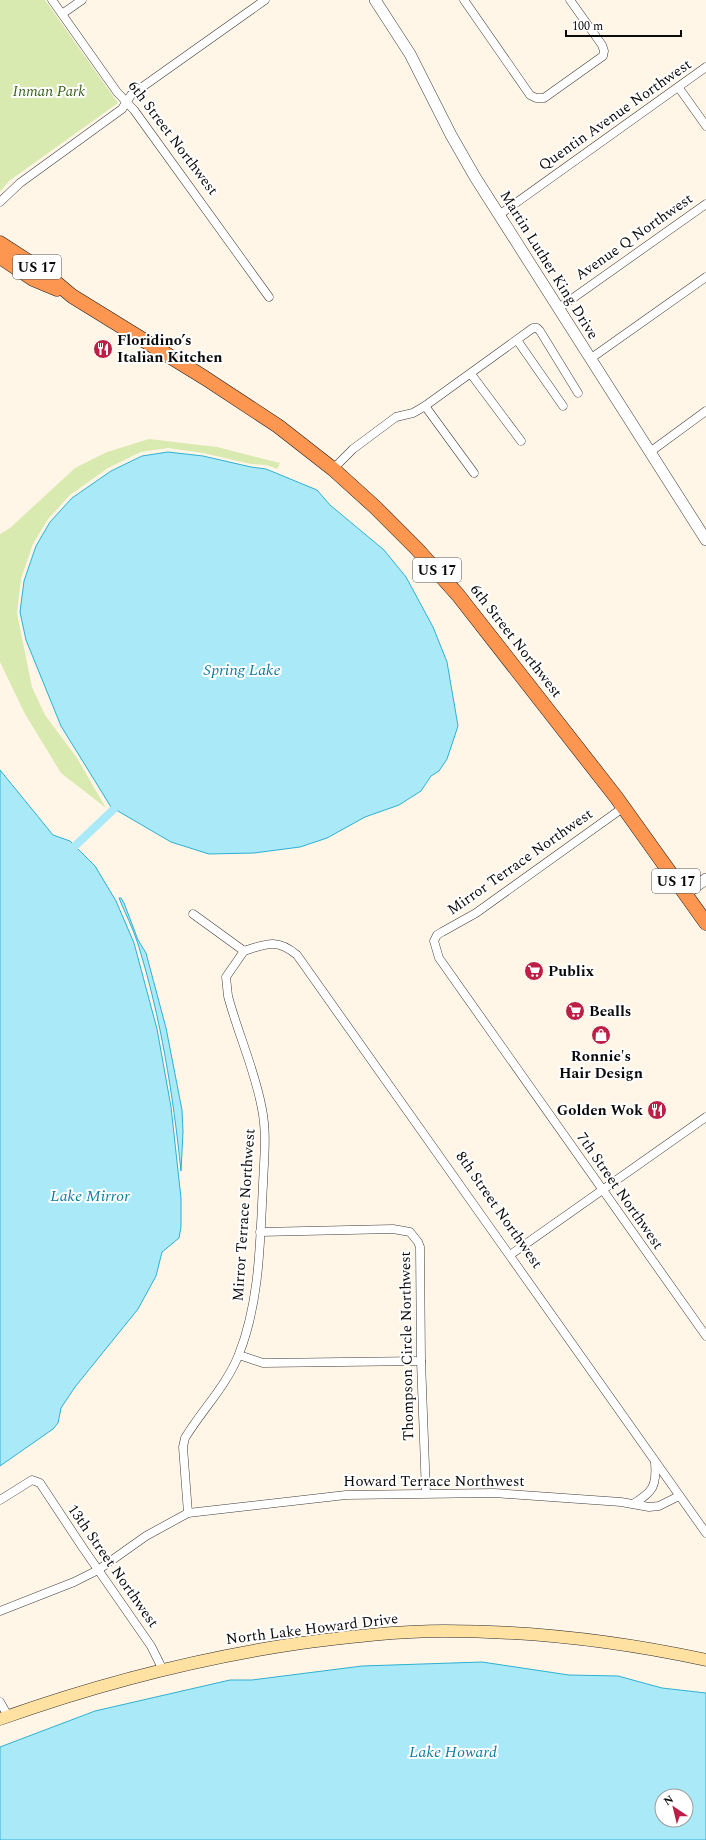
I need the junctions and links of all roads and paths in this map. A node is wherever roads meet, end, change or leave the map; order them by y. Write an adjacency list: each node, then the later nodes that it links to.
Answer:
1 (52, 0): 7 (street, 6th Street Northwest)
2 (82, 0): 7 (street)
3 (265, 0): 10 (street)
4 (375, 0): 14 (street, Martin Luther King Drive)
5 (464, 0): 6 (street)
6 (570, 0)
7 (62, 14): 10 (street, 6th Street Northwest)
8 (706, 67): 9 (street, Quentin Avenue Northwest)
9 (679, 88): 11 (street); 14 (street, Quentin Avenue Northwest)
10 (127, 102): 12 (street); 19 (street, 6th Street Northwest)
11 (706, 126)
12 (0, 202)
13 (706, 204): 20 (street, Avenue Q Northwest)
14 (499, 215): 20 (street, Martin Luther King Drive)
15 (0, 243): 18 (highway, US 17)
16 (0, 257): 18 (highway, US 17)
17 (706, 277): 22 (street)
18 (72, 296): 30 (highway, 6th Street Northwest / US 17)
19 (269, 297)
20 (559, 308): 22 (street, Martin Luther King Drive)
21 (517, 340): 23 (street); 24 (street); 26 (street)
22 (590, 359): 29 (street, Martin Luther King Drive)
23 (471, 374): 25 (street); 28 (street)
24 (578, 392)
25 (425, 406): 30 (street); 31 (street)
26 (563, 406)
27 (706, 411): 29 (street)
28 (522, 440)
29 (650, 452): 32 (street, Martin Luther King Drive)
30 (333, 469): 33 (highway, 6th Street Northwest / US 17)
31 (474, 473)
32 (706, 540)
33 (624, 807): 35 (highway, 6th Street Northwest / US 17); 38 (street, Mirror Terrace Northwest)
34 (706, 879): 35 (street)
35 (685, 894): 37 (highway, 6th Street Northwest / US 17)
36 (192, 914): 39 (street)
37 (706, 923)
38 (434, 941): 41 (street, 7th Street Northwest)
39 (244, 951): 42 (street, Mirror Terrace Northwest); 43 (street, 8th Street Northwest)
40 (706, 1117): 41 (street)
41 (602, 1190): 43 (street); 44 (street, 7th Street Northwest)
42 (260, 1232): 45 (street, Mirror Terrace Northwest); 46 (street, Thompson Circle Northwest)
43 (510, 1255): 47 (street, 8th Street Northwest)
44 (706, 1334)
45 (238, 1355): 46 (street); 52 (street, Mirror Terrace Northwest)
46 (421, 1361): 48 (street, Thompson Circle Northwest)
47 (655, 1462): 49 (street, 8th Street Northwest); 51 (street)
48 (426, 1493): 51 (street, Howard Terrace Northwest); 52 (street, Howard Terrace Northwest)
49 (679, 1496): 51 (street, Howard Terrace Northwest); 53 (street, 8th Street Northwest)
50 (0, 1500): 54 (street, 13th Street Northwest)
51 (633, 1504)
52 (188, 1513): 54 (street)
53 (706, 1533)
54 (98, 1570): 55 (street); 57 (street, 13th Street Northwest)
55 (0, 1611)
56 (706, 1660): 57 (main road, North Lake Howard Drive)
57 (163, 1670): 59 (main road, North Lake Howard Drive)
58 (0, 1702): 59 (street)
59 (4, 1718)

